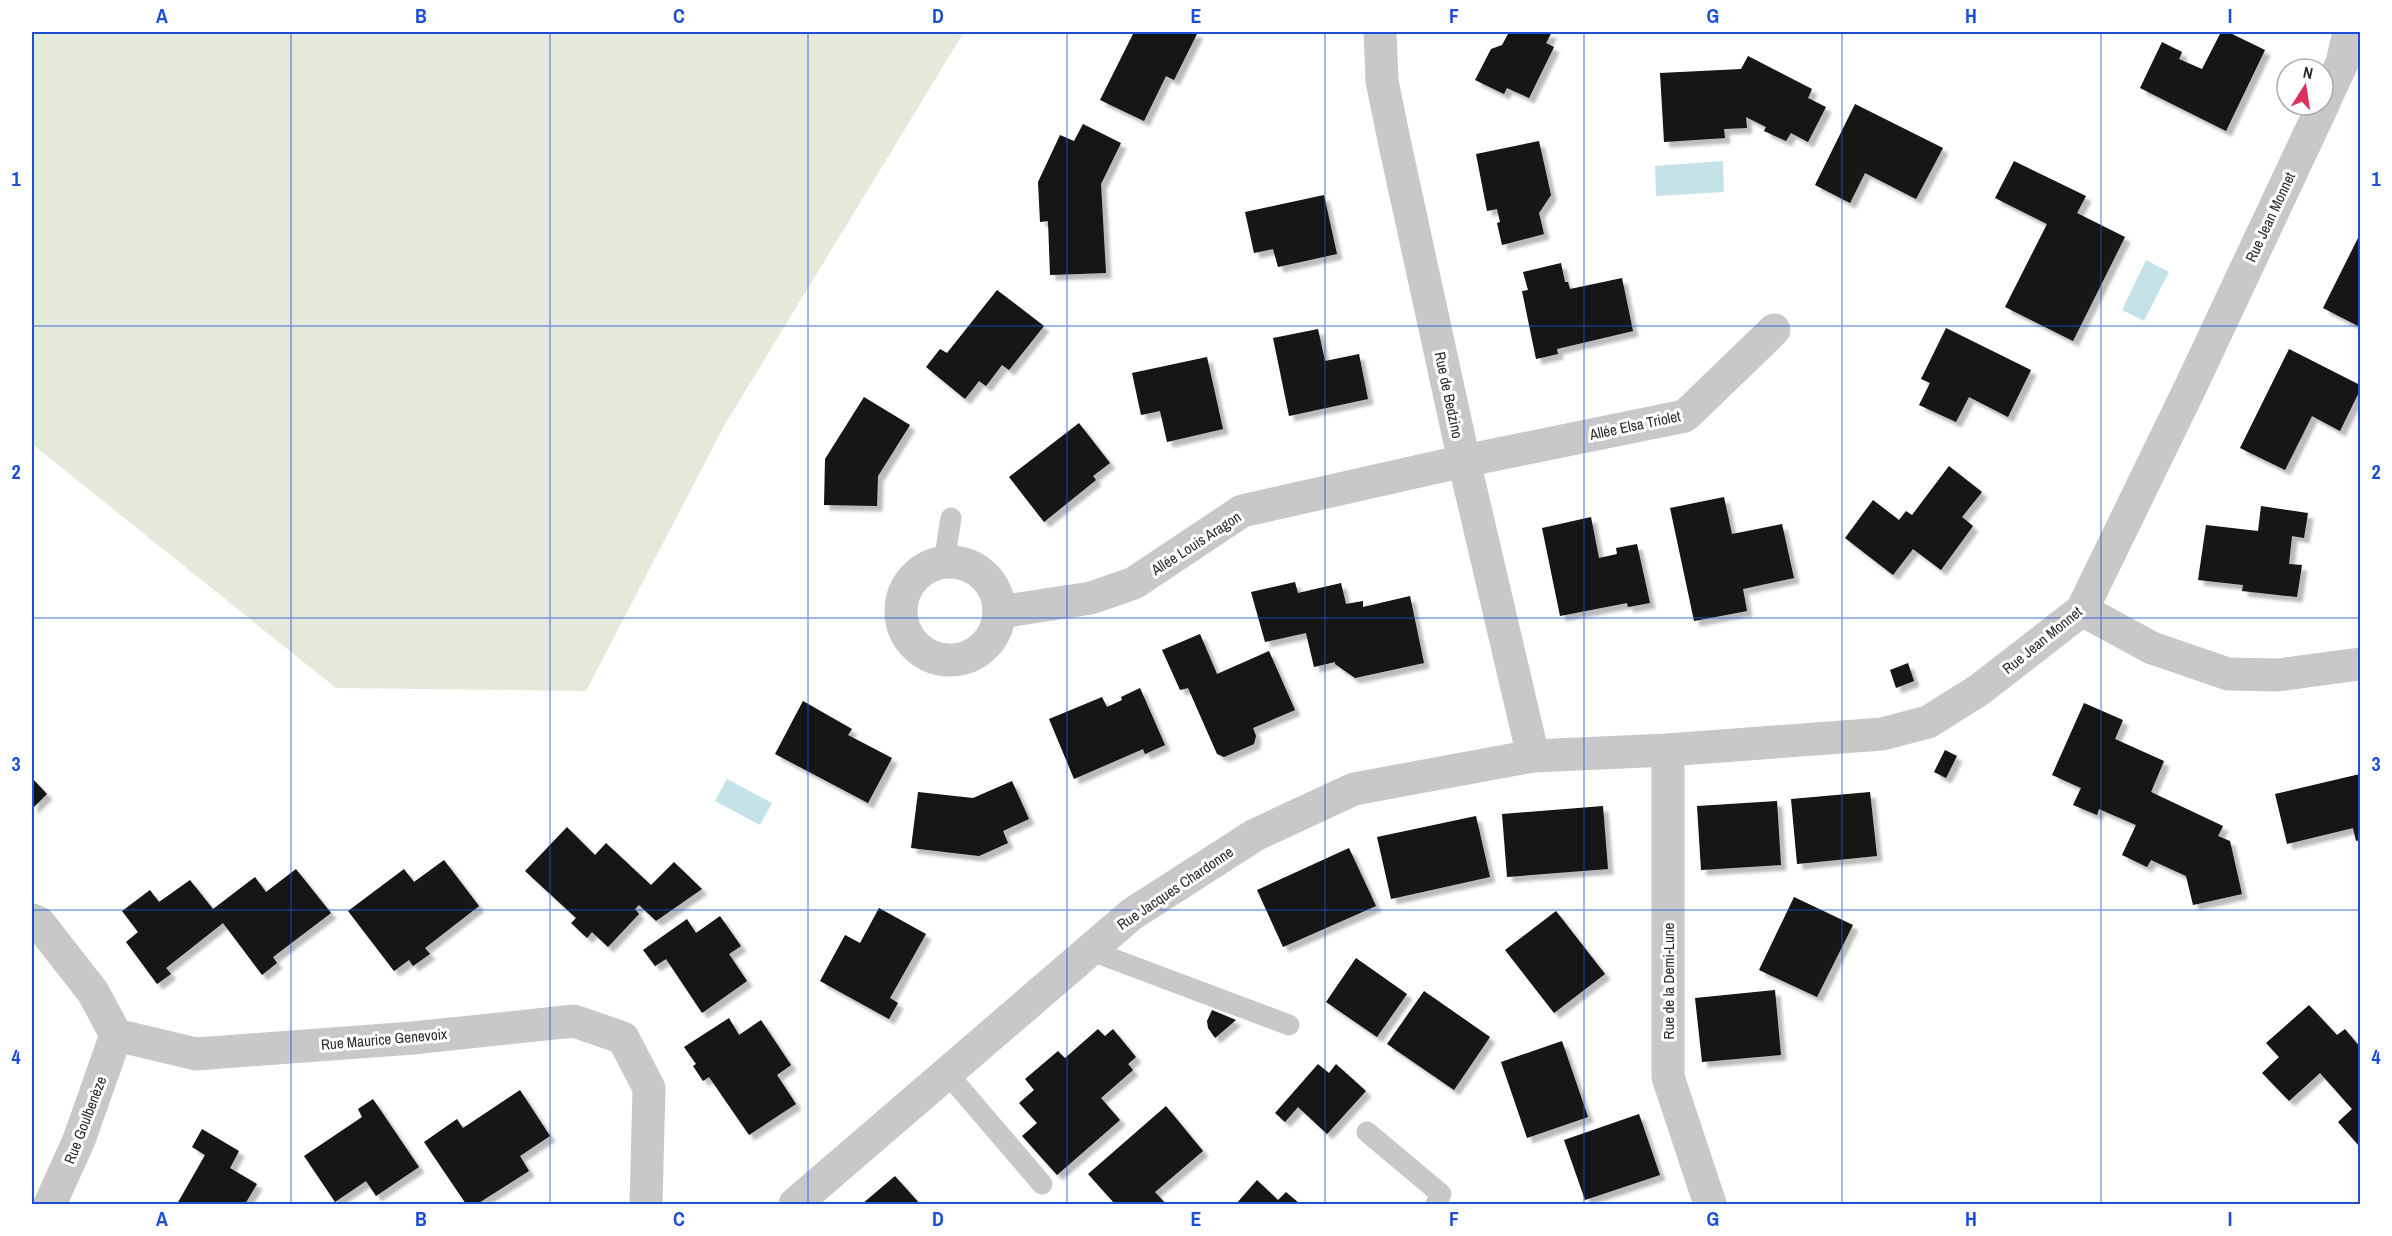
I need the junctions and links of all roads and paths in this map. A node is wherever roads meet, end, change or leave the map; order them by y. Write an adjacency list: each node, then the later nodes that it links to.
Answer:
1 (1380, 32): 6 (street, Rue de Bedzino)
2 (2349, 32): 3 (street, Rue Jean Monnet)
3 (2335, 78)
4 (2317, 117): 9 (street, Rue Jean Monnet)
5 (1774, 330): 6 (street, Allée Elsa Triolet)
6 (1464, 460): 10 (street, Allée Louis Aragon); 13 (street, Rue de Bedzino)
7 (951, 518): 8 (lane)
8 (944, 562): 10 (street); 10 (street)
9 (2082, 610): 11 (street); 12 (street, Rue Jean Monnet)
10 (1000, 612)
11 (2361, 664)
12 (1668, 750): 13 (street, Rue Jean Monnet); 25 (street, Rue de la Demi-Lune)
13 (1533, 756): 15 (street, Rue Jacques Chardonne)
14 (32, 920): 17 (street)
15 (1089, 950): 16 (lane); 18 (street, Rue Jacques Chardonne)
16 (1289, 1025)
17 (116, 1035): 21 (street, Rue Goulbenèze); 22 (street, Rue Maurice Genevoix)
18 (947, 1073): 20 (lane); 23 (street, Rue Jacques Chardonne)
19 (1367, 1132): 24 (lane)
20 (1042, 1184)
21 (50, 1204)
22 (646, 1204)
23 (795, 1204)
24 (1436, 1204)
25 (1710, 1204)

